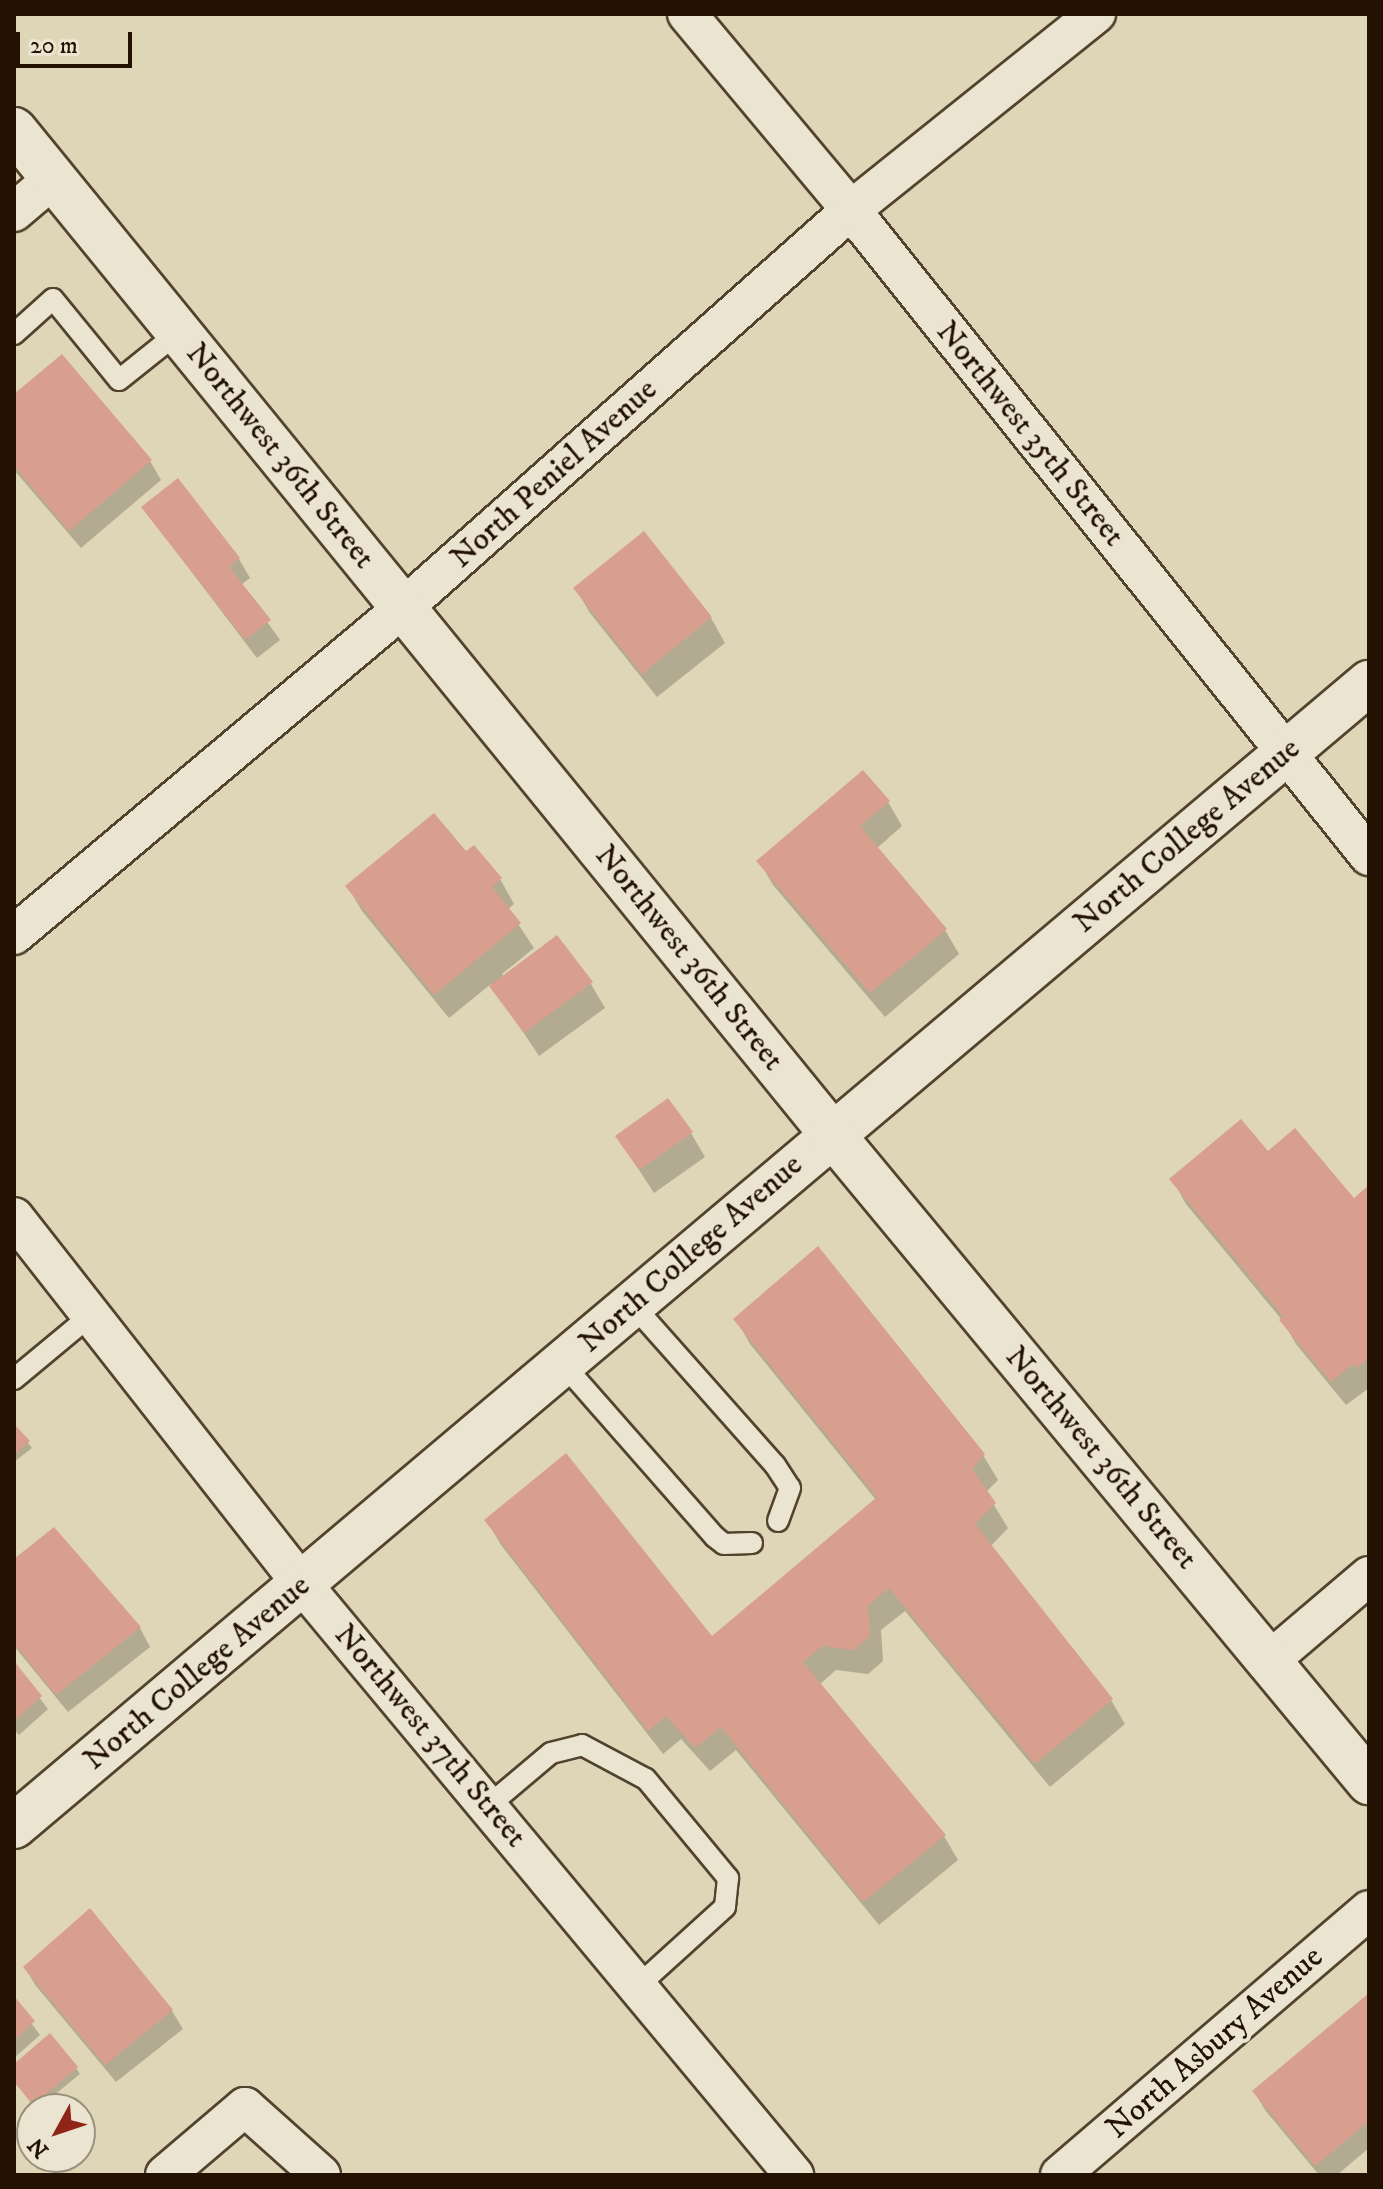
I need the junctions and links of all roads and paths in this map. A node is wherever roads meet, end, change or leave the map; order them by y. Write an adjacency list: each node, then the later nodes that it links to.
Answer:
1 (687, 14): 5 (street, Northwest 35th Street)
2 (1096, 14): 5 (street, North Peniel Avenue)
3 (14, 130): 4 (main road, Northwest 36th Street)
4 (54, 178): 6 (street); 7 (main road, Northwest 36th Street)
5 (851, 210): 9 (street, North Peniel Avenue); 11 (street, Northwest 35th Street)
6 (14, 212)
7 (179, 332): 8 (lane); 9 (main road, Northwest 36th Street)
8 (14, 334)
9 (404, 607): 13 (street, North Peniel Avenue); 14 (main road, Northwest 36th Street)
10 (1369, 683): 11 (main road, North College Avenue)
11 (1284, 754): 12 (street, Northwest 35th Street); 14 (main road, North College Avenue)
12 (1369, 856)
13 (14, 935)
14 (832, 1134): 16 (main road, North College Avenue); 24 (main road, Northwest 36th Street)
15 (14, 1217): 17 (street, Northwest 37th Street)
16 (632, 1304): 18 (main road, North College Avenue); 20 (lane)
17 (91, 1315): 19 (lane); 23 (street, Northwest 37th Street)
18 (563, 1364): 21 (lane); 23 (main road, North College Avenue)
19 (14, 1379)
20 (778, 1521)
21 (752, 1543)
22 (1369, 1576): 24 (street)
23 (303, 1585): 26 (street, Northwest 37th Street); 27 (main road, North College Avenue)
24 (1269, 1661): 25 (main road, Northwest 36th Street)
25 (1369, 1782)
26 (488, 1806): 29 (street, Northwest 37th Street); 29 (lane)
27 (14, 1826)
28 (1369, 1910): 33 (street, North Asbury Avenue)
29 (638, 1986): 32 (street, Northwest 37th Street)
30 (165, 2175): 31 (street)
31 (321, 2175)
32 (794, 2175)
33 (1060, 2175)

